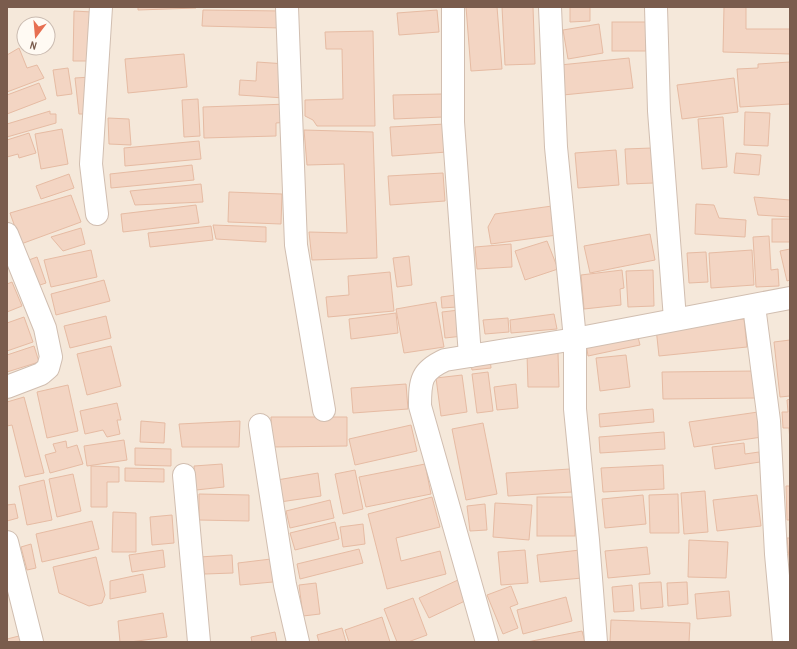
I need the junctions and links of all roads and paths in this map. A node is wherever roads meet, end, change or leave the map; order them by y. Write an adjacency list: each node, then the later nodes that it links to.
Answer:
1 (101, 7): 6 (street)
2 (287, 7): 14 (street)
3 (453, 7): 12 (street)
4 (550, 7): 11 (street)
5 (656, 7): 10 (street)
6 (97, 214)
7 (7, 234): 13 (street)
8 (790, 298): 9 (street)
9 (754, 306): 10 (street); 23 (street)
10 (674, 319): 11 (street)
11 (575, 339): 12 (street); 22 (street)
12 (470, 356): 21 (street)
13 (7, 387)
14 (324, 410)
15 (260, 425): 20 (street)
16 (184, 475): 19 (street)
17 (7, 542): 18 (street)
18 (32, 642)
19 (199, 642)
20 (298, 642)
21 (488, 642)
22 (596, 642)
23 (784, 642)

